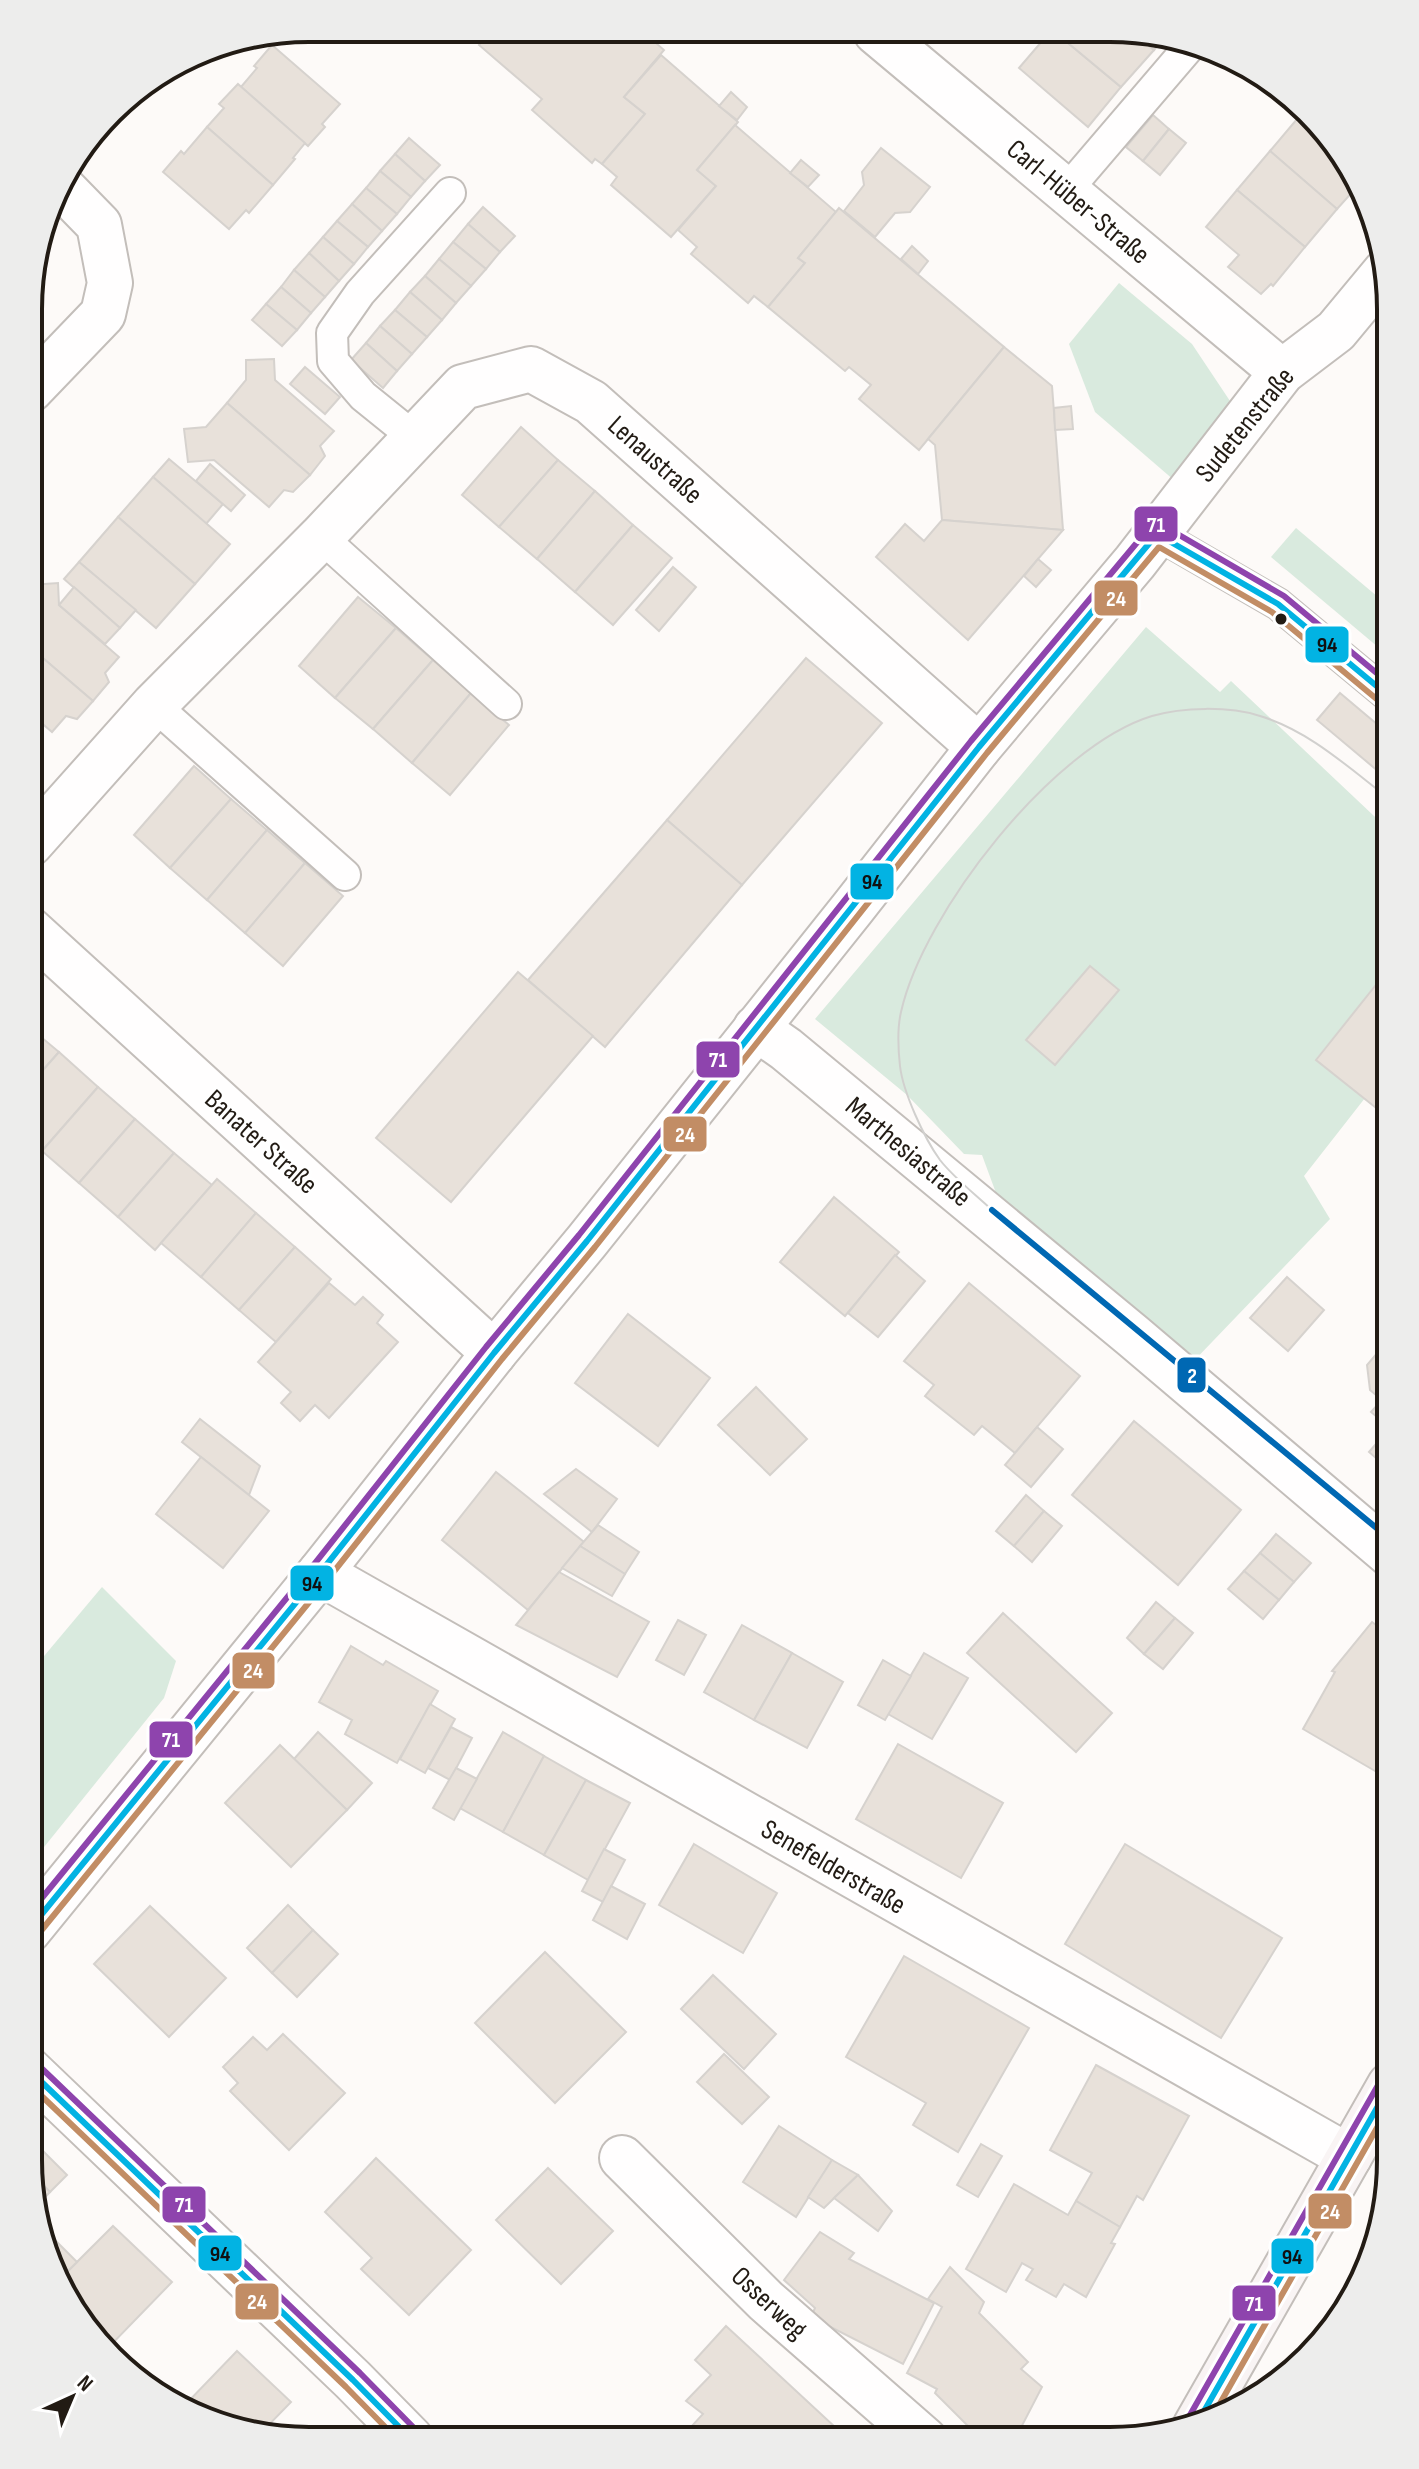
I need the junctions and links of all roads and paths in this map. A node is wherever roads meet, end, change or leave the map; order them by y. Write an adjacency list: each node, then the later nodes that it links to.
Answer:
1 (888, 42): 3 (street, Carl-Hüber-Straße)
2 (1184, 53): 3 (lane)
3 (1066, 191): 7 (street, Carl-Hüber-Straße)
4 (450, 193): 9 (lane)
5 (69, 194): 8 (street)
6 (1375, 284): 7 (street, Sudetenstraße)
7 (1282, 372): 10 (street, Sudetenstraße)
8 (42, 378)
9 (415, 438): 11 (street, Lenaustraße); 15 (street, Lenaustraße)
10 (1157, 534): 12 (lane); 15 (street, Sudetenstraße)
11 (321, 537): 13 (lane); 14 (street, Lenaustraße)
12 (1377, 686)
13 (506, 704)
14 (154, 705): 16 (street, Lenaustraße); 17 (lane)
15 (979, 747): 19 (street, Sudetenstraße)
16 (42, 831)
17 (345, 875)
18 (42, 941): 20 (street, Banater Straße)
19 (756, 1028): 20 (street, Sudetenstraße); 21 (street, Marthesiastraße)
20 (494, 1353): 22 (street, Sudetenstraße)
21 (1376, 1543)
22 (320, 1573): 23 (street, Sudetenstraße); 26 (street, Senefelderstraße)
23 (42, 1914)
24 (42, 2082): 29 (street)
25 (1376, 2110): 26 (main road)
26 (1349, 2157): 28 (main road)
27 (622, 2158): 30 (street, Osserweg)
28 (1206, 2409)
29 (399, 2427)
30 (910, 2427)

